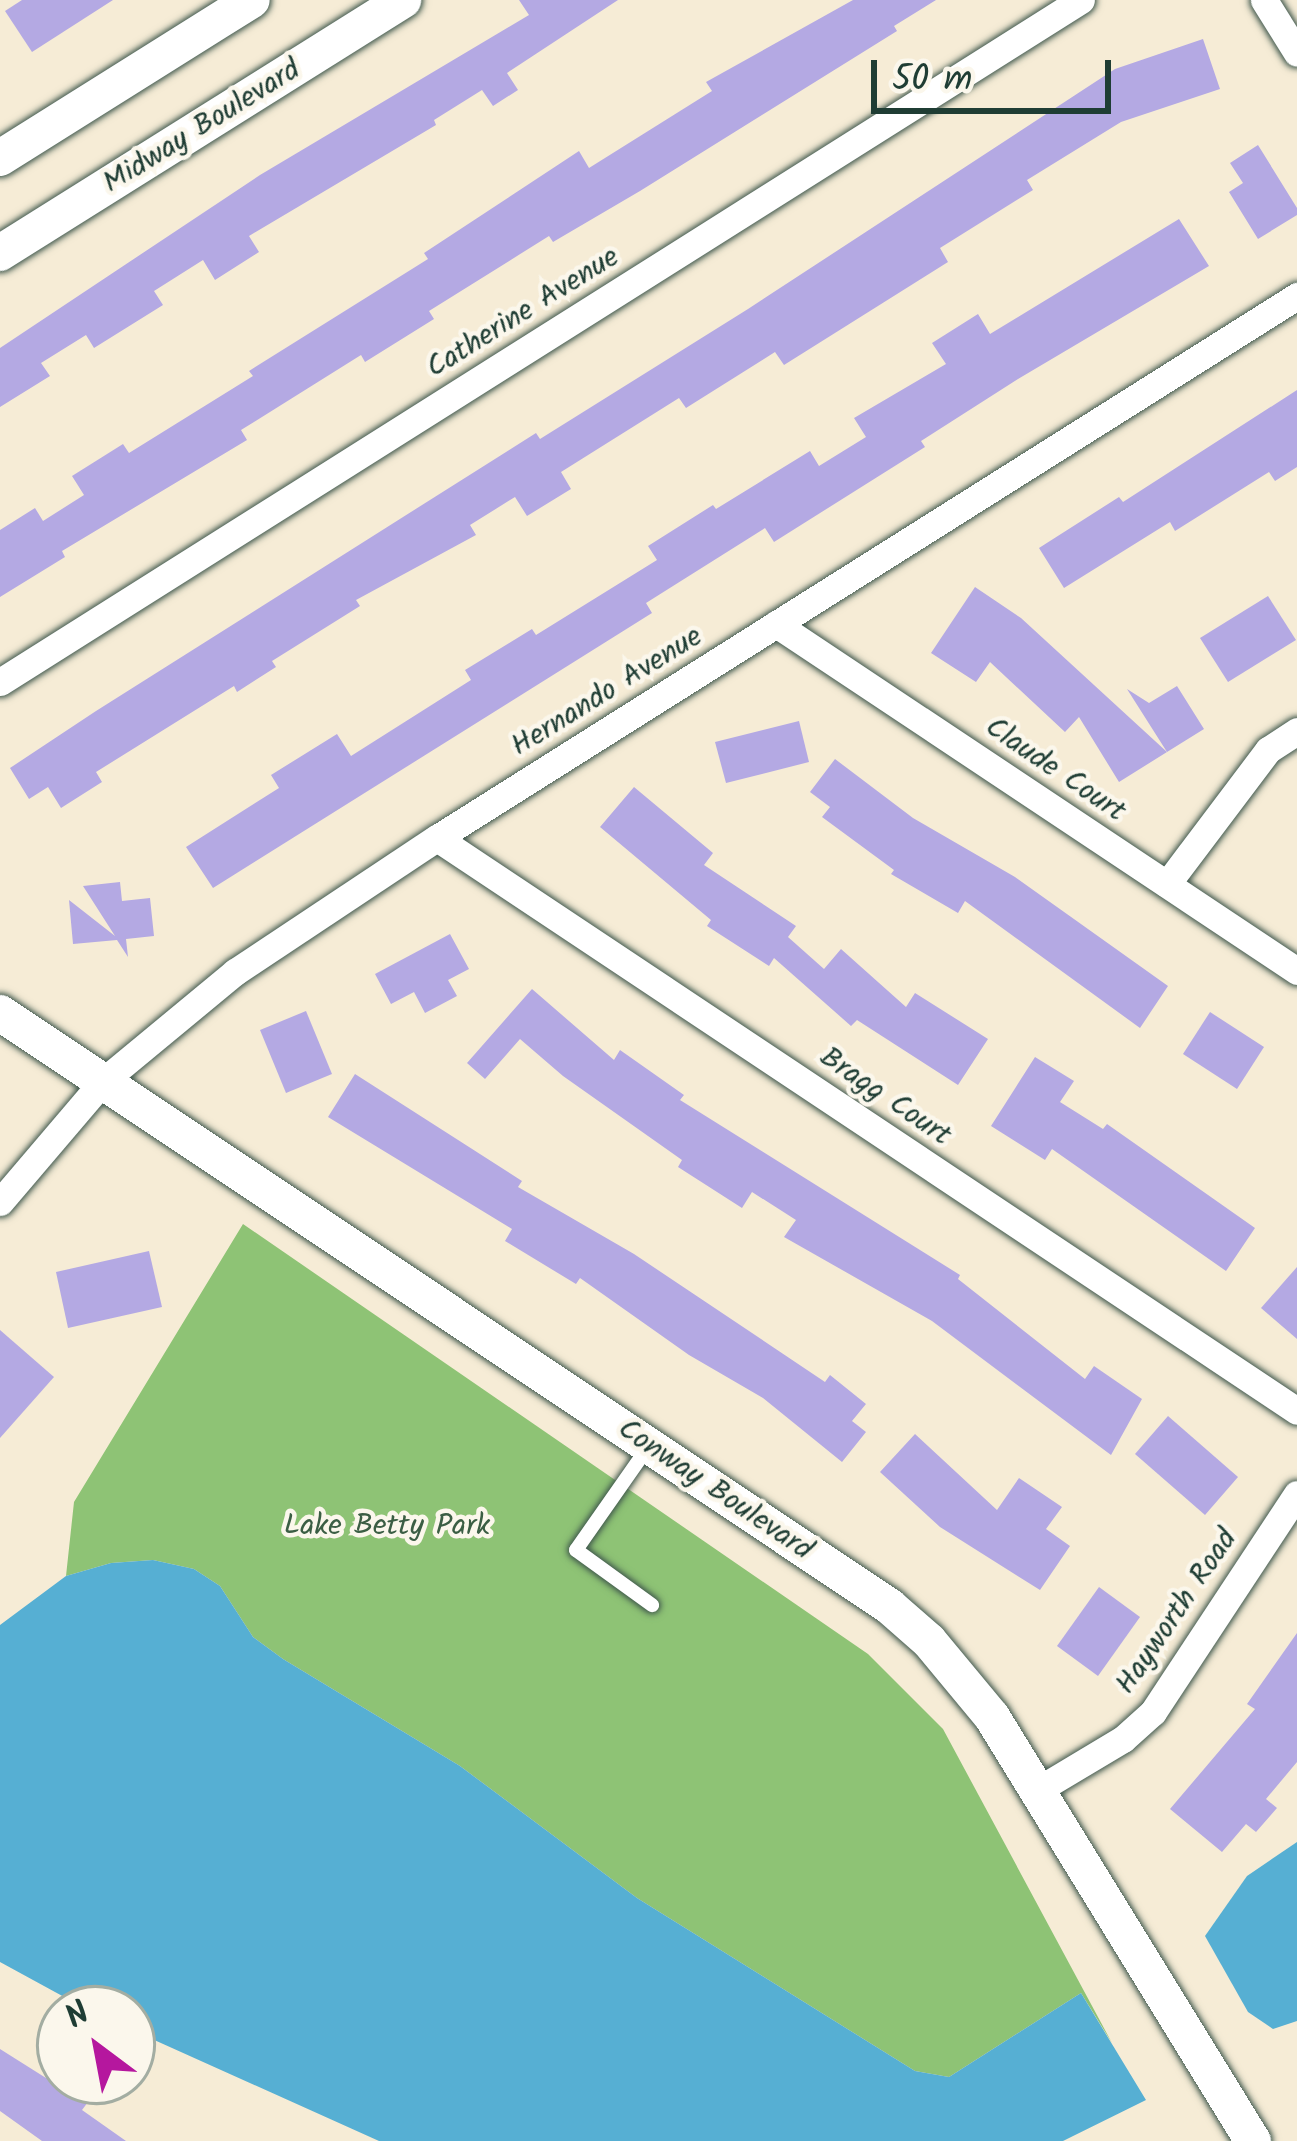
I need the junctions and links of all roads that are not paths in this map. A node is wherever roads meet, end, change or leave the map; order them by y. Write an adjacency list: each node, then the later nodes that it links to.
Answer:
1 (252, 0): 6 (street)
2 (403, 0): 7 (street, Midway Boulevard)
3 (1081, 0): 10 (street, Catherine Avenue)
4 (1264, 0): 5 (street)
5 (1297, 53)
6 (0, 158)
7 (0, 253)
8 (1297, 296): 9 (street, Hernando Avenue)
9 (776, 624): 12 (street, Hernando Avenue); 13 (street, Claude Court)
10 (0, 682)
11 (1297, 731): 13 (street)
12 (437, 838): 16 (street, Hernando Avenue); 18 (street, Bragg Court)
13 (1167, 884): 14 (street, Claude Court)
14 (1297, 971)
15 (0, 1013): 16 (street, Conway Boulevard)
16 (102, 1082): 17 (street, Hernando Avenue); 19 (street, Conway Boulevard)
17 (0, 1202)
18 (1297, 1411)
19 (649, 1446): 21 (lane); 22 (street, Conway Boulevard)
20 (1297, 1494): 22 (street, Hayworth Road)
21 (652, 1605)
22 (1036, 1791): 23 (street, Conway Boulevard)
23 (1253, 2141)

